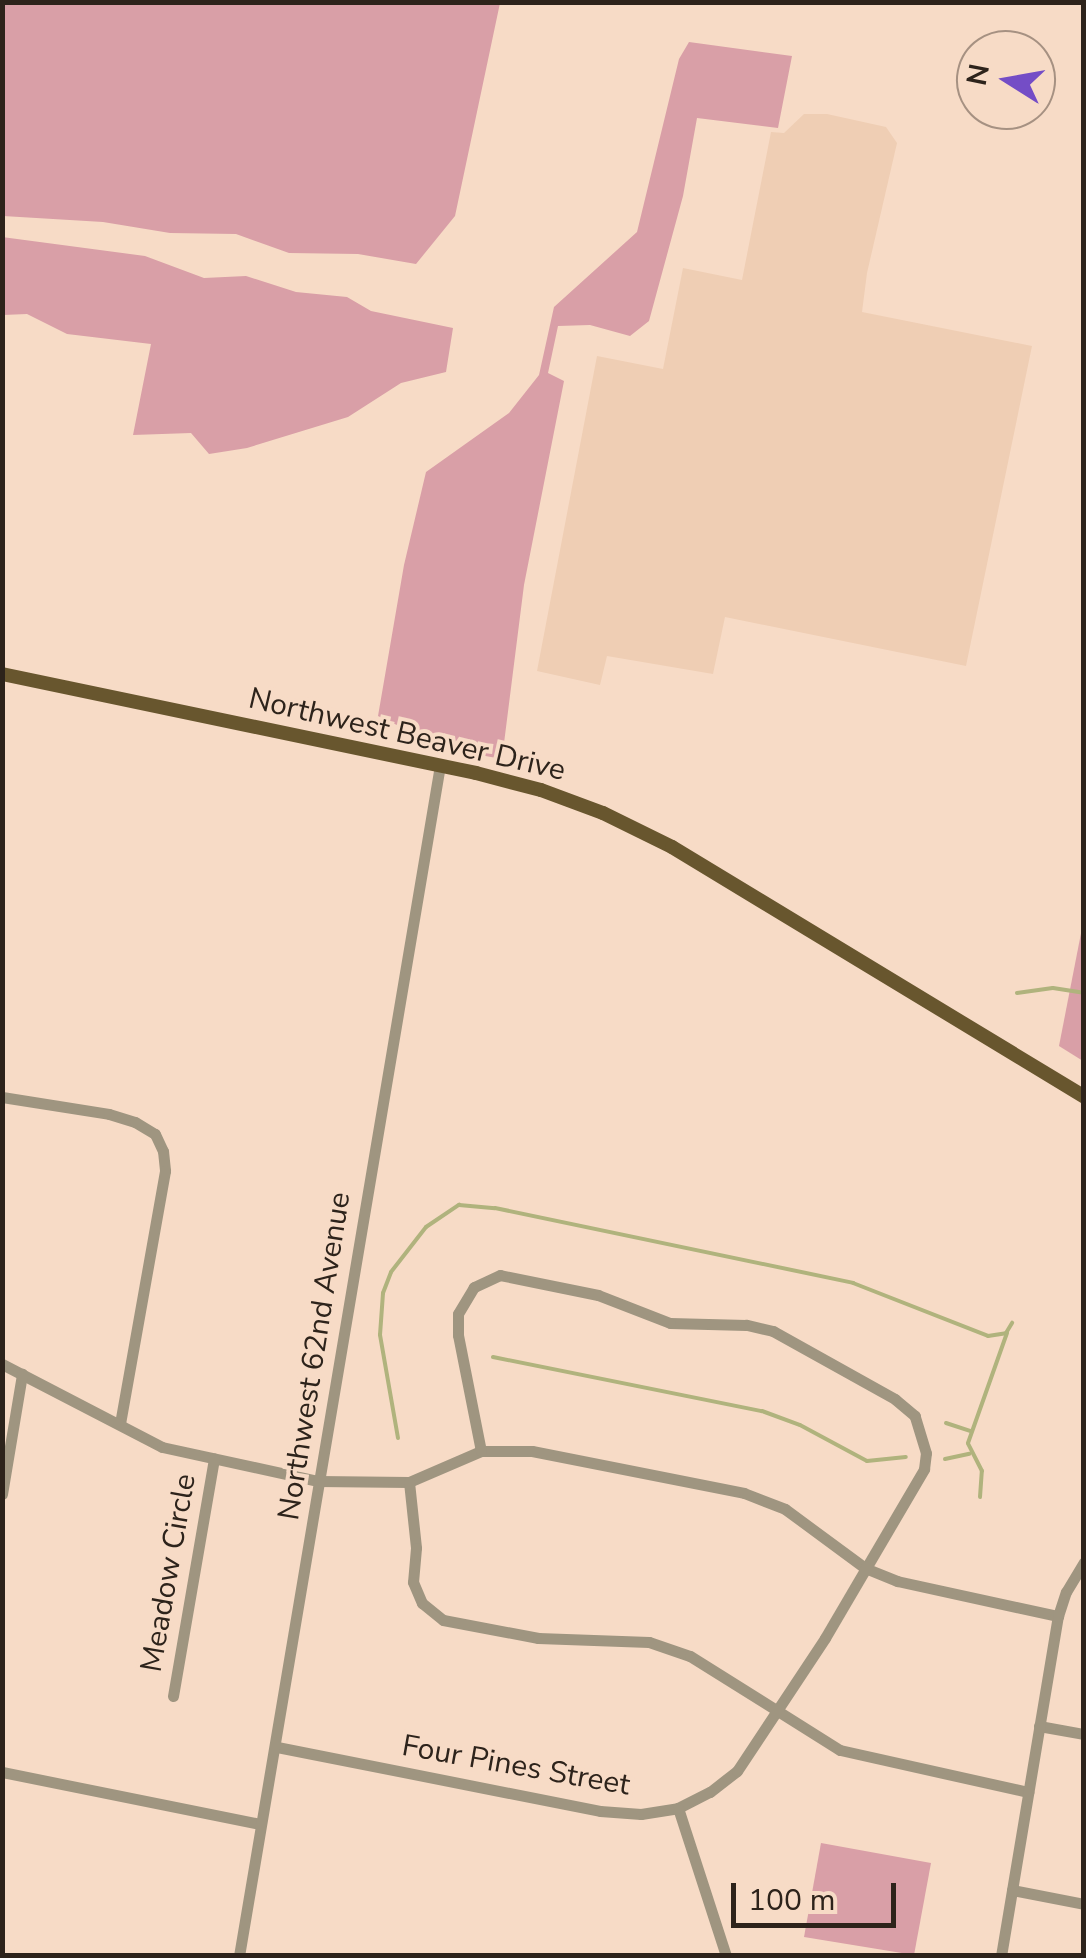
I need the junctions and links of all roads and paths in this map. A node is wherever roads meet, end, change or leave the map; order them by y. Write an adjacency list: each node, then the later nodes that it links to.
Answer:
1 (2, 674): 2 (main road, Northwest Beaver Drive)
2 (440, 765): 4 (main road, Northwest Beaver Drive); 10 (street, Northwest 62nd Avenue)
3 (2, 1096): 7 (street)
4 (1084, 1097)
5 (2, 1364): 6 (street)
6 (22, 1374): 7 (street); 12 (street)
7 (120, 1424): 9 (street)
8 (481, 1452): 11 (street); 14 (street); 14 (street, Four Pines Street)
9 (214, 1459): 10 (street); 16 (street, Meadow Circle)
10 (318, 1480): 11 (street); 20 (street, Northwest 62nd Avenue)
11 (409, 1482): 17 (street)
12 (2, 1494)
13 (1084, 1562): 15 (street)
14 (865, 1568): 15 (street); 17 (street, Four Pines Street)
15 (1058, 1616): 18 (street)
16 (174, 1696)
17 (776, 1711): 22 (street); 23 (street, Four Pines Street)
18 (1039, 1726): 19 (street); 22 (street)
19 (1084, 1734)
20 (277, 1747): 23 (street, Four Pines Street); 24 (street, Northwest 62nd Avenue)
21 (2, 1772): 24 (street)
22 (1028, 1792): 25 (street)
23 (678, 1808): 28 (street)
24 (260, 1824): 27 (street, Northwest 62nd Avenue)
25 (1012, 1890): 26 (street); 29 (street)
26 (1084, 1904)
27 (239, 1956)
28 (726, 1956)
29 (1001, 1956)

